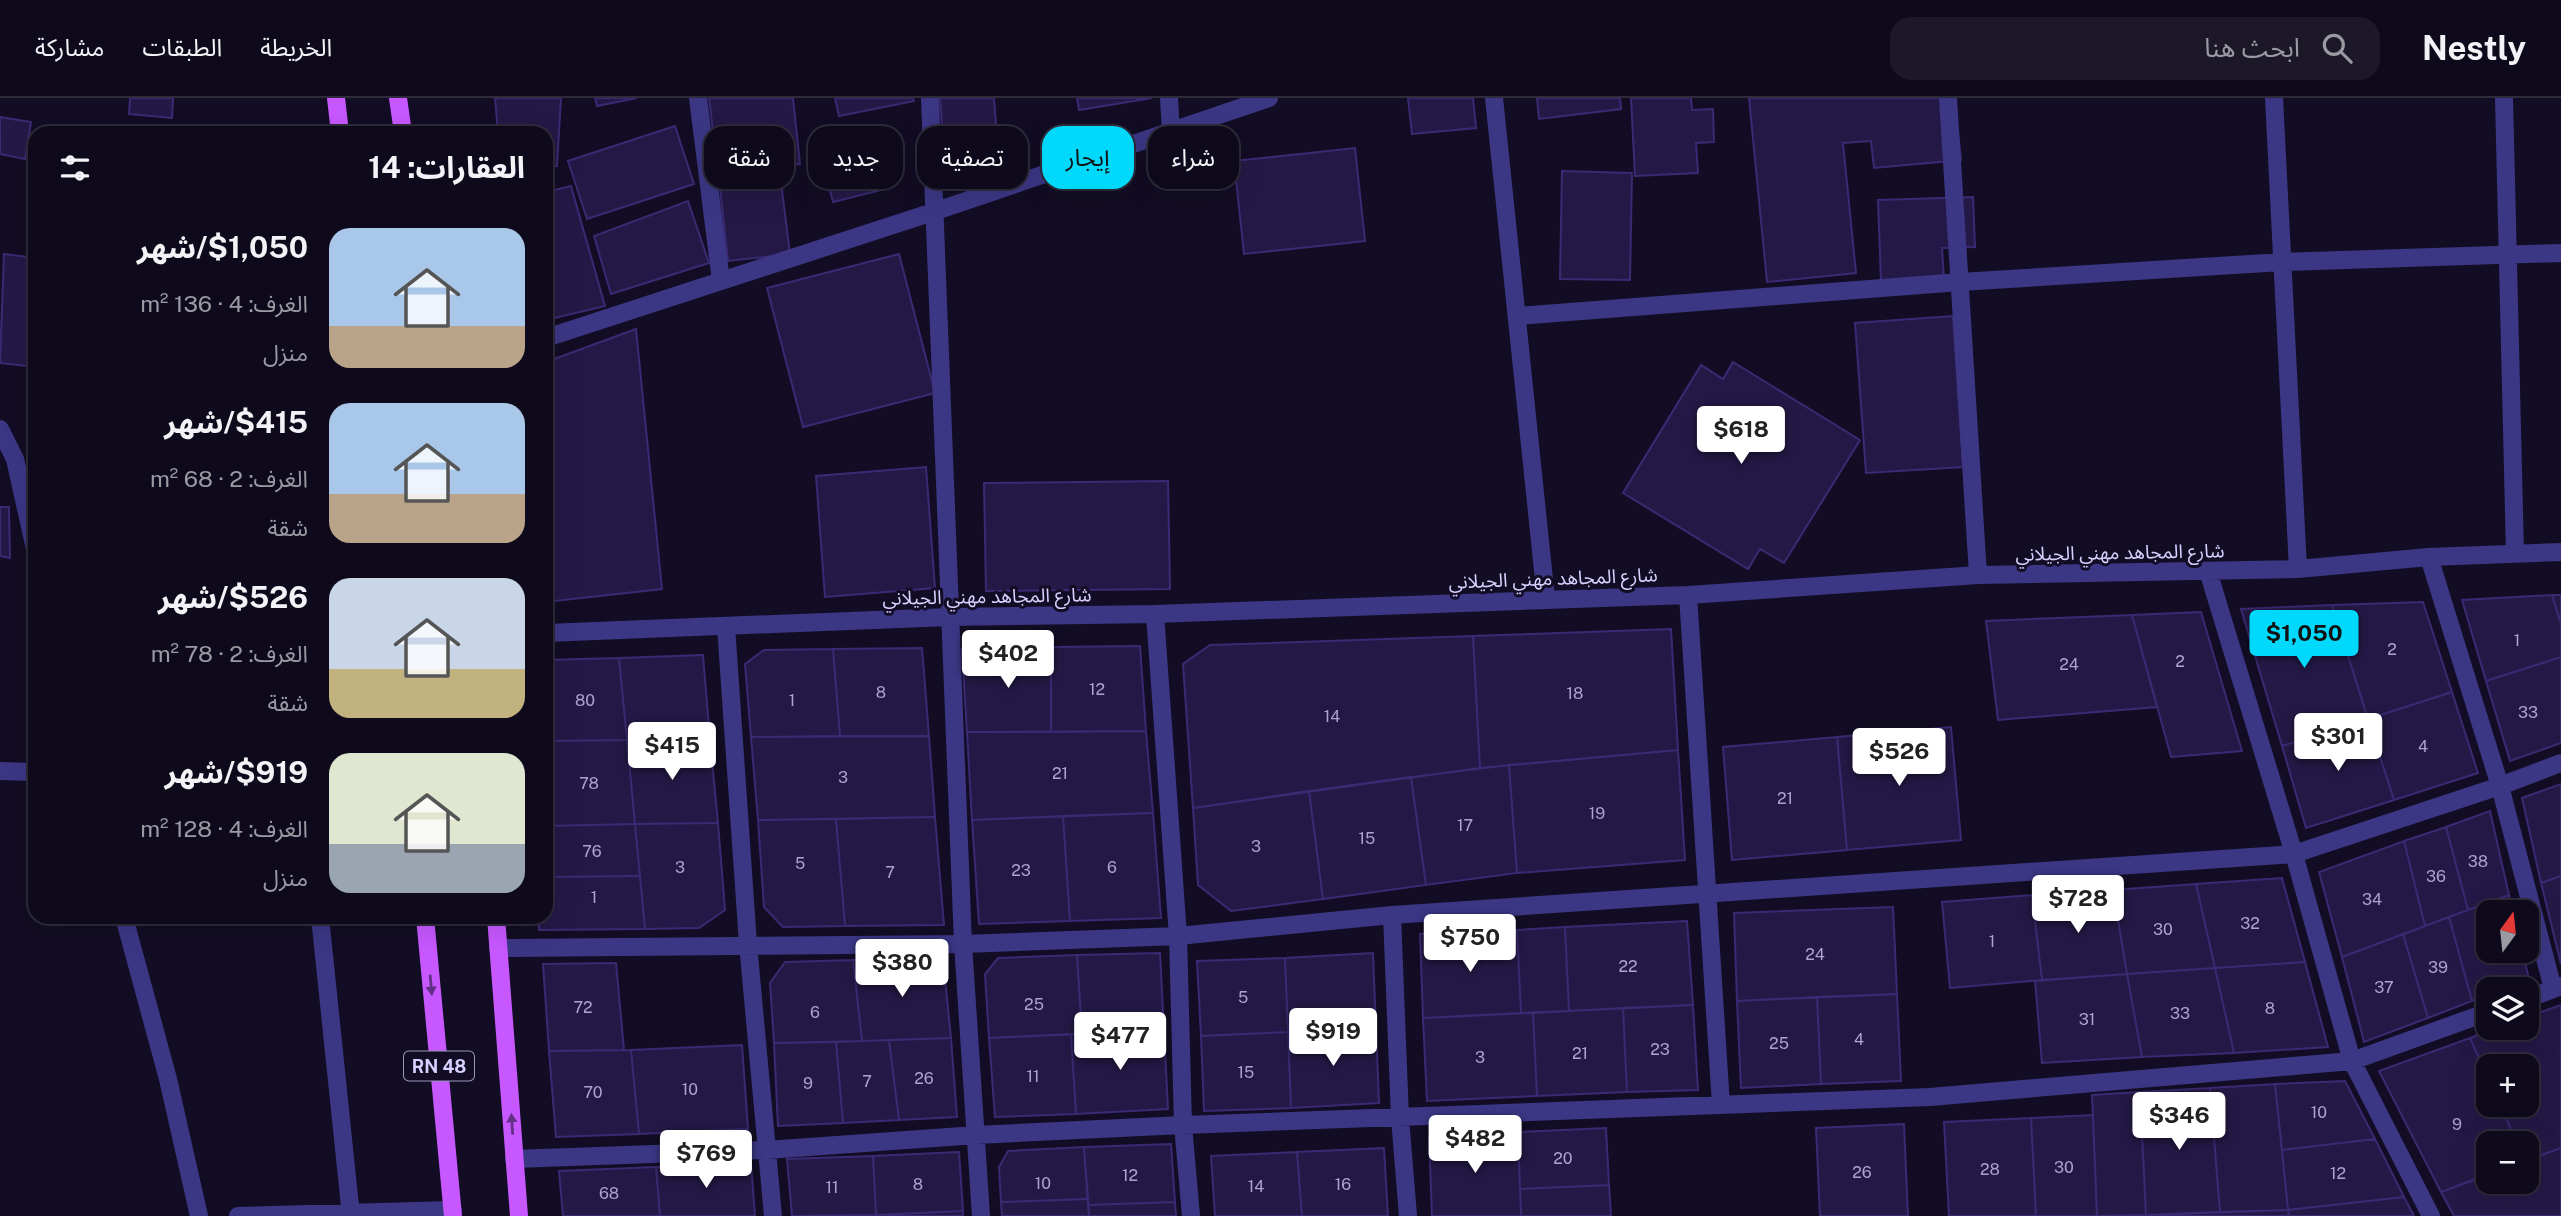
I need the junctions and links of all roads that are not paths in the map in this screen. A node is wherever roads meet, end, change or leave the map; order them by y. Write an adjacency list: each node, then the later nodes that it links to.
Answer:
1 (335, 98): 11 (main road)
2 (398, 98): 12 (main road)
3 (698, 98): 20 (street)
4 (930, 98): 16 (street)
5 (1169, 98): 13 (street)
6 (1269, 98): 14 (street)
7 (1494, 98): 22 (street)
8 (1948, 98): 21 (street)
9 (2274, 98): 19 (street)
10 (2504, 98): 18 (street)
11 (339, 126)
12 (402, 126)
13 (1171, 126)
14 (1188, 126)
15 (1148, 140): 16 (street)
16 (933, 212): 20 (street); 35 (street)
17 (2561, 253): 18 (street)
18 (2508, 256): 19 (street); 27 (street)
19 (2282, 262): 21 (street); 29 (street)
20 (721, 281): 23 (street)
21 (1960, 282): 22 (street); 31 (street)
22 (1517, 316): 33 (street)
23 (553, 336)
24 (0, 429): 25 (street)
25 (28, 518)
26 (2561, 552): 27 (street, شارع المجاهد مهني الجيلاني)
27 (2515, 553): 28 (street, شارع المجاهد مهني الجيلاني)
28 (2429, 557): 29 (street, شارع المجاهد مهني الجيلاني); 41 (street)
29 (2298, 569): 30 (street, شارع المجاهد مهني الجيلاني)
30 (2207, 571): 31 (street, شارع المجاهد مهني الجيلاني); 42 (street)
31 (1978, 575): 32 (street, شارع المجاهد مهني الجيلاني)
32 (1688, 595): 33 (street, شارع المجاهد مهني الجيلاني); 43 (street)
33 (1546, 599): 34 (street, شارع المجاهد مهني الجيلاني)
34 (1155, 614): 35 (street, شارع المجاهد مهني الجيلاني); 49 (street)
35 (949, 617): 36 (street, شارع المجاهد مهني الجيلاني); 51 (street)
36 (726, 626): 37 (street, شارع المجاهد مهني الجيلاني); 50 (street)
37 (553, 633)
38 (2561, 763): 41 (street)
39 (0, 771): 40 (street)
40 (28, 772)
41 (2500, 786): 42 (street); 53 (street)
42 (2294, 854): 43 (street); 56 (street)
43 (1708, 894): 44 (street); 57 (street)
44 (1392, 915): 49 (street); 58 (street)
45 (126, 924): 65 (street)
46 (321, 924): 64 (street)
47 (426, 924): 63 (main road, RN 48, one-way to 63)
48 (496, 924): 52 (main road)
49 (1178, 936): 51 (street); 59 (street)
50 (748, 944): 51 (street); 52 (street); 61 (street)
51 (963, 944): 60 (street)
52 (498, 948): 62 (main road, one-way to 52)
53 (2557, 988): 54 (street)
54 (2539, 995)
55 (2476, 1016): 56 (street)
56 (2352, 1061): 57 (street); 72 (street)
57 (1721, 1105): 58 (street)
58 (1400, 1118): 59 (street); 71 (street)
59 (1183, 1125): 60 (street); 70 (street)
60 (976, 1135): 61 (street); 69 (street)
61 (767, 1150): 62 (street); 68 (street)
62 (514, 1159): 67 (main road)
63 (453, 1213): 64 (street)
64 (351, 1214): 66 (street)
65 (198, 1216)
66 (239, 1216)
67 (519, 1216)
68 (773, 1216)
69 (981, 1216)
70 (1191, 1216)
71 (1408, 1216)
72 (2431, 1216)

